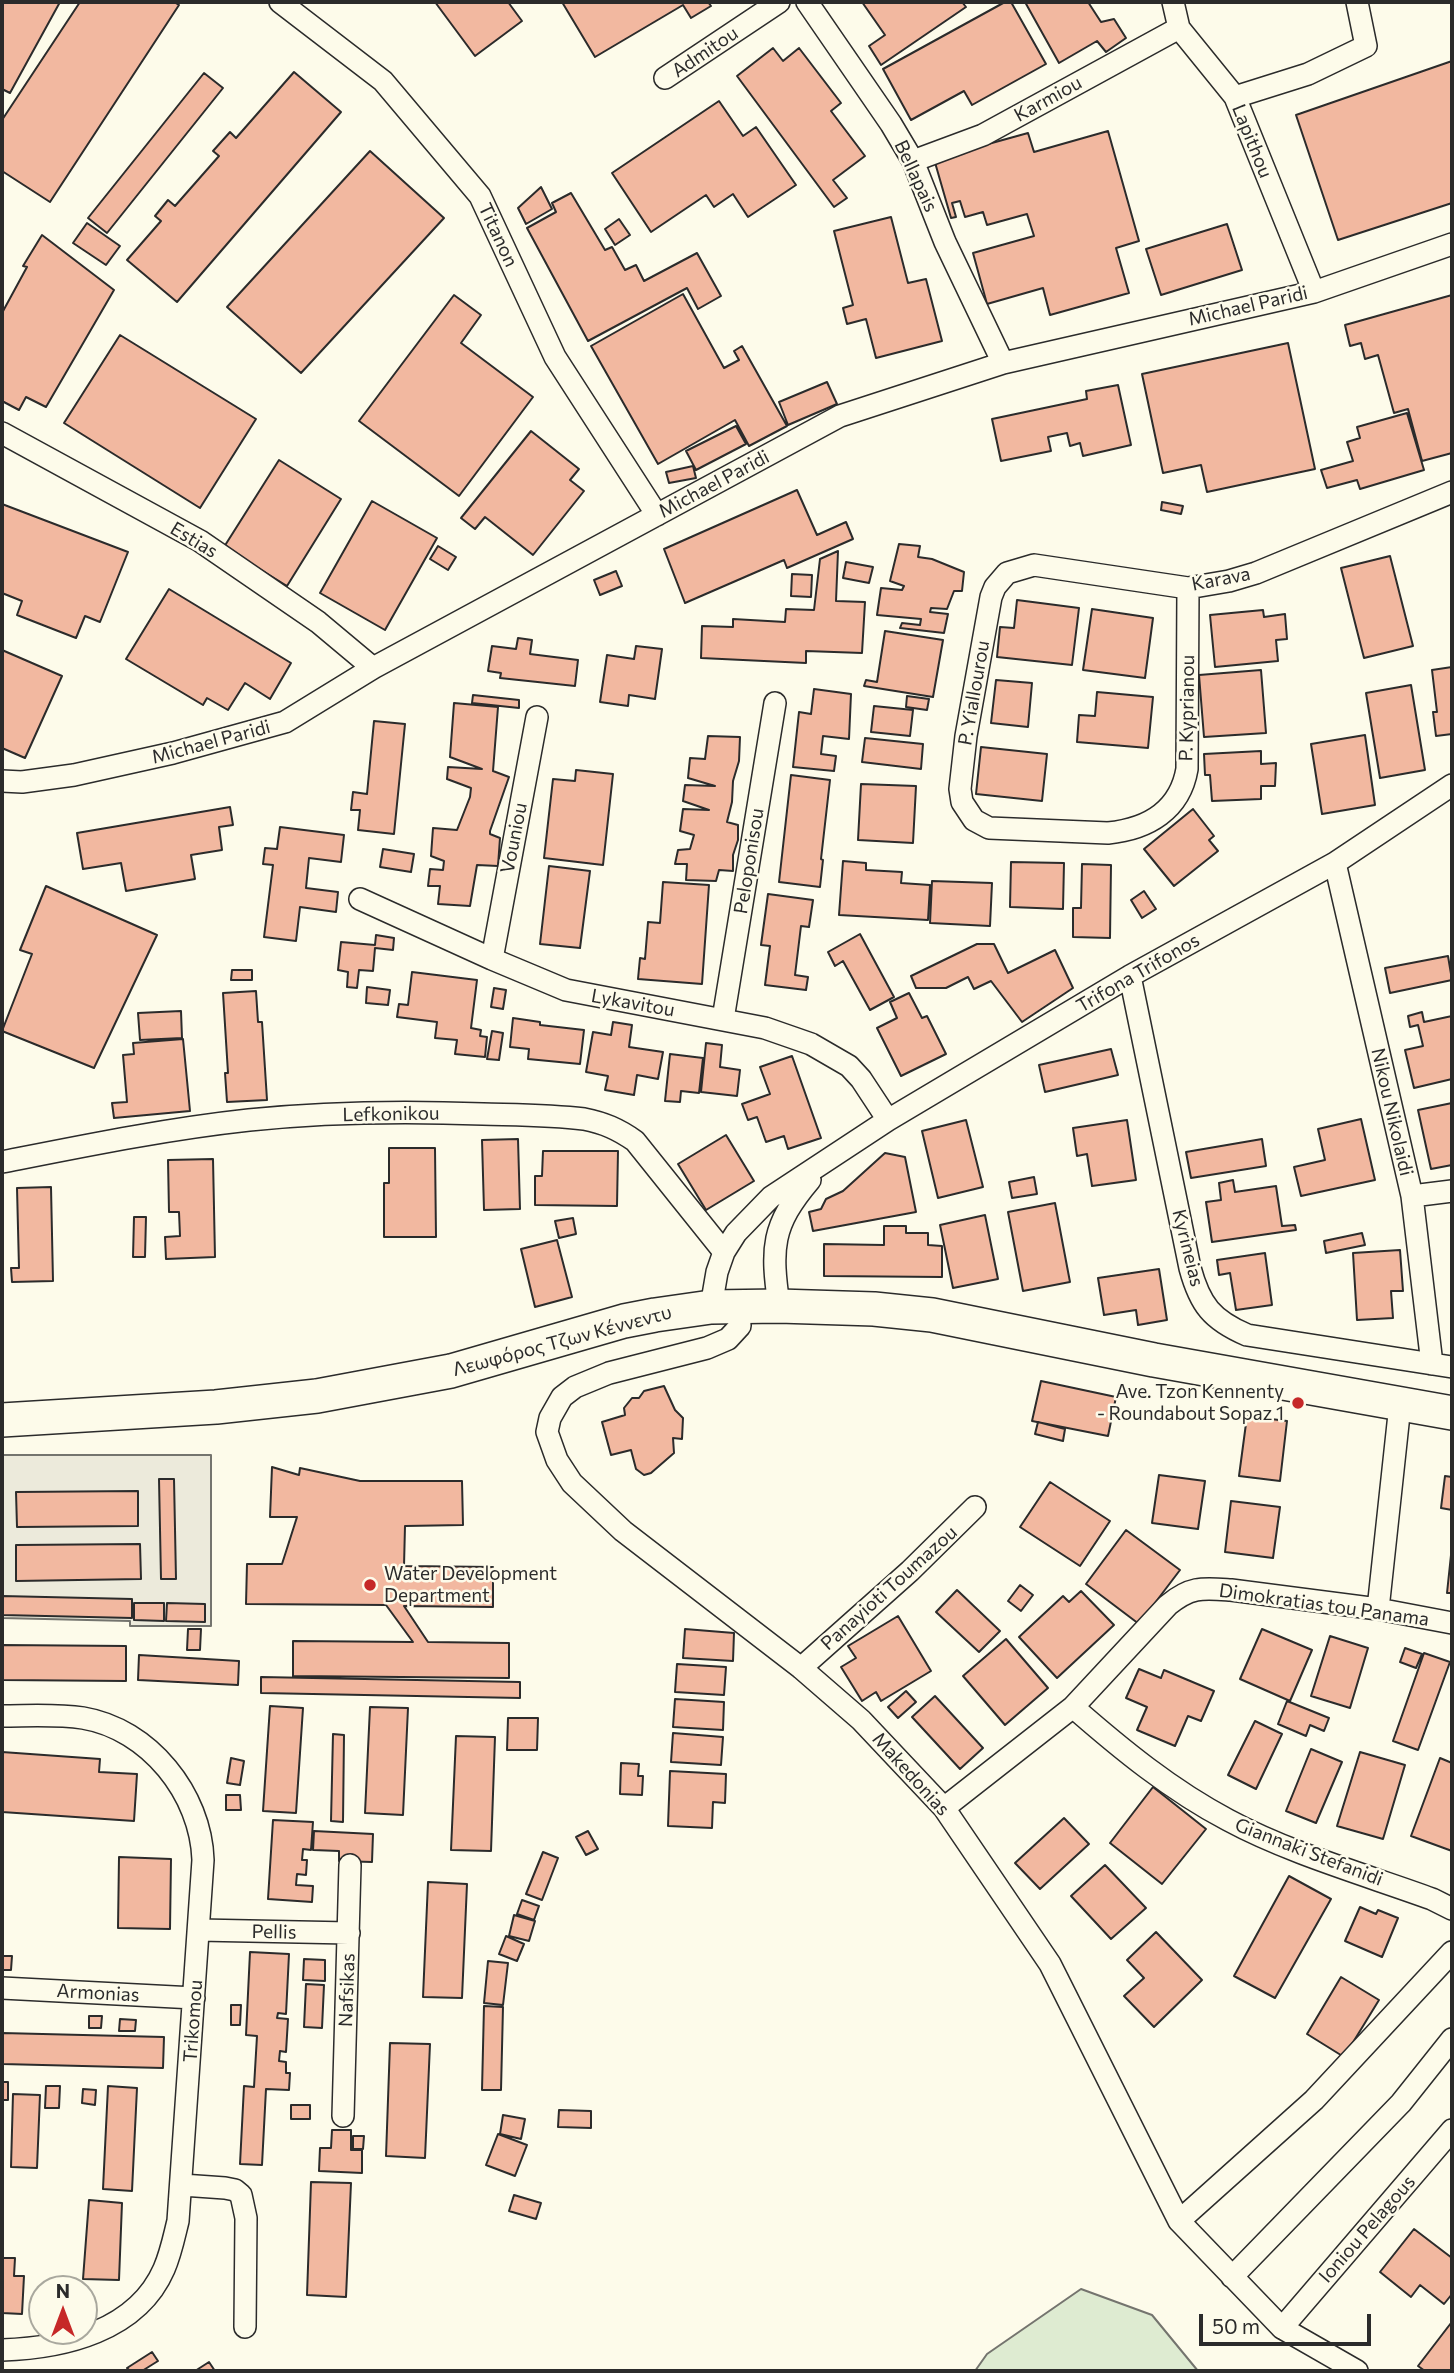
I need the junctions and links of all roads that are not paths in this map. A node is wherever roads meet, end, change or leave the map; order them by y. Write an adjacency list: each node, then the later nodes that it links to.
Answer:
1 (280, 2): 15 (street, Titanon)
2 (779, 2): 7 (street, Admitou)
3 (807, 2): 9 (street, Bellapais)
4 (1172, 2): 6 (street, Lapithou)
5 (1357, 2): 8 (street)
6 (1179, 28): 8 (street, Lapithou); 9 (street, Karmiou)
7 (665, 78)
8 (1235, 97): 11 (street, Lapithou)
9 (913, 161): 12 (street, Bellapais)
10 (1452, 244): 11 (street, Michael Paridi)
11 (1314, 292): 12 (street, Michael Paridi)
12 (1003, 363): 15 (street, Michael Paridi)
13 (2, 433): 18 (street, Estias)
14 (1452, 492): 16 (street, Karava)
15 (657, 515): 18 (street, Michael Paridi)
16 (1188, 588): 17 (street, Karava); 23 (street, P. Kyprianou)
17 (991, 597): 23 (street, P. Yiallourou)
18 (373, 668): 21 (street, Michael Paridi)
19 (775, 703): 28 (street, Peloponisou)
20 (537, 717): 26 (street, Vouniou)
21 (2, 781)
22 (1452, 785): 24 (street, Trifona Trifonos)
23 (960, 789)
24 (1335, 863): 27 (street, Trifona Trifonos); 33 (street, Nikou Nikolaidi)
25 (360, 899): 26 (street, Lykavitou)
26 (492, 959): 28 (street, Lykavitou)
27 (1130, 976): 29 (street, Trifona Trifonos); 37 (street, Kyrineias)
28 (723, 1019): 29 (street, Lykavitou)
29 (888, 1120): 31 (street, Trifona Trifonos)
30 (2, 1162): 34 (street, Lefkonikou)
31 (826, 1162): 34 (street, Trifona Trifonos); 35 (street, Trifona Trifonos)
32 (1452, 1191): 33 (street)
33 (1412, 1196): 37 (street, Nikou Nikolaidi)
34 (724, 1252): 36 (street, Trifona Trifonos)
35 (779, 1306): 36 (main road, Λεωφόρος Τζων Κέννεντυ); 38 (main road, Λεωφόρος Τζων Κέννεντυ)
36 (725, 1307): 40 (main road, Λεωφόρος Τζων Κέννεντυ); 44 (street, Makedonias)
37 (1442, 1366)
38 (1400, 1405): 39 (main road, Λεωφόρος Τζων Κέννεντυ); 42 (street)
39 (1452, 1413)
40 (2, 1420)
41 (975, 1507): 44 (street, Panayioti Toumazou)
42 (1378, 1609): 43 (street, Dimokratias tou Panama); 45 (street, Dimokratias tou Panama)
43 (1452, 1623)
44 (800, 1668): 47 (street, Makedonias)
45 (1073, 1707): 47 (street, Dimokratias tou Panama); 49 (street, Giannaki Stefanidi)
46 (2, 1716): 50 (street, Trikomou)
47 (944, 1808): 59 (street, Makedonias)
48 (350, 1865): 51 (street, Nafsikas)
49 (1452, 1909)
50 (199, 1930): 51 (street, Pellis); 54 (street, Trikomou)
51 (349, 1933): 56 (street, Nafsikas)
52 (1452, 1952): 59 (street)
53 (2, 1988): 54 (street, Armonias)
54 (194, 1998): 58 (street, Trikomou)
55 (1452, 2039): 60 (street)
56 (343, 2116)
57 (1452, 2130): 62 (street, Ioniou Pelagous)
58 (182, 2185): 61 (street); 63 (street, Trikomou)
59 (1179, 2221): 60 (street, Makedonias)
60 (1232, 2277): 62 (street, Makedonias)
61 (245, 2327)
62 (1282, 2328): 64 (street, Makedonias)
63 (2, 2350)
64 (1357, 2371)

